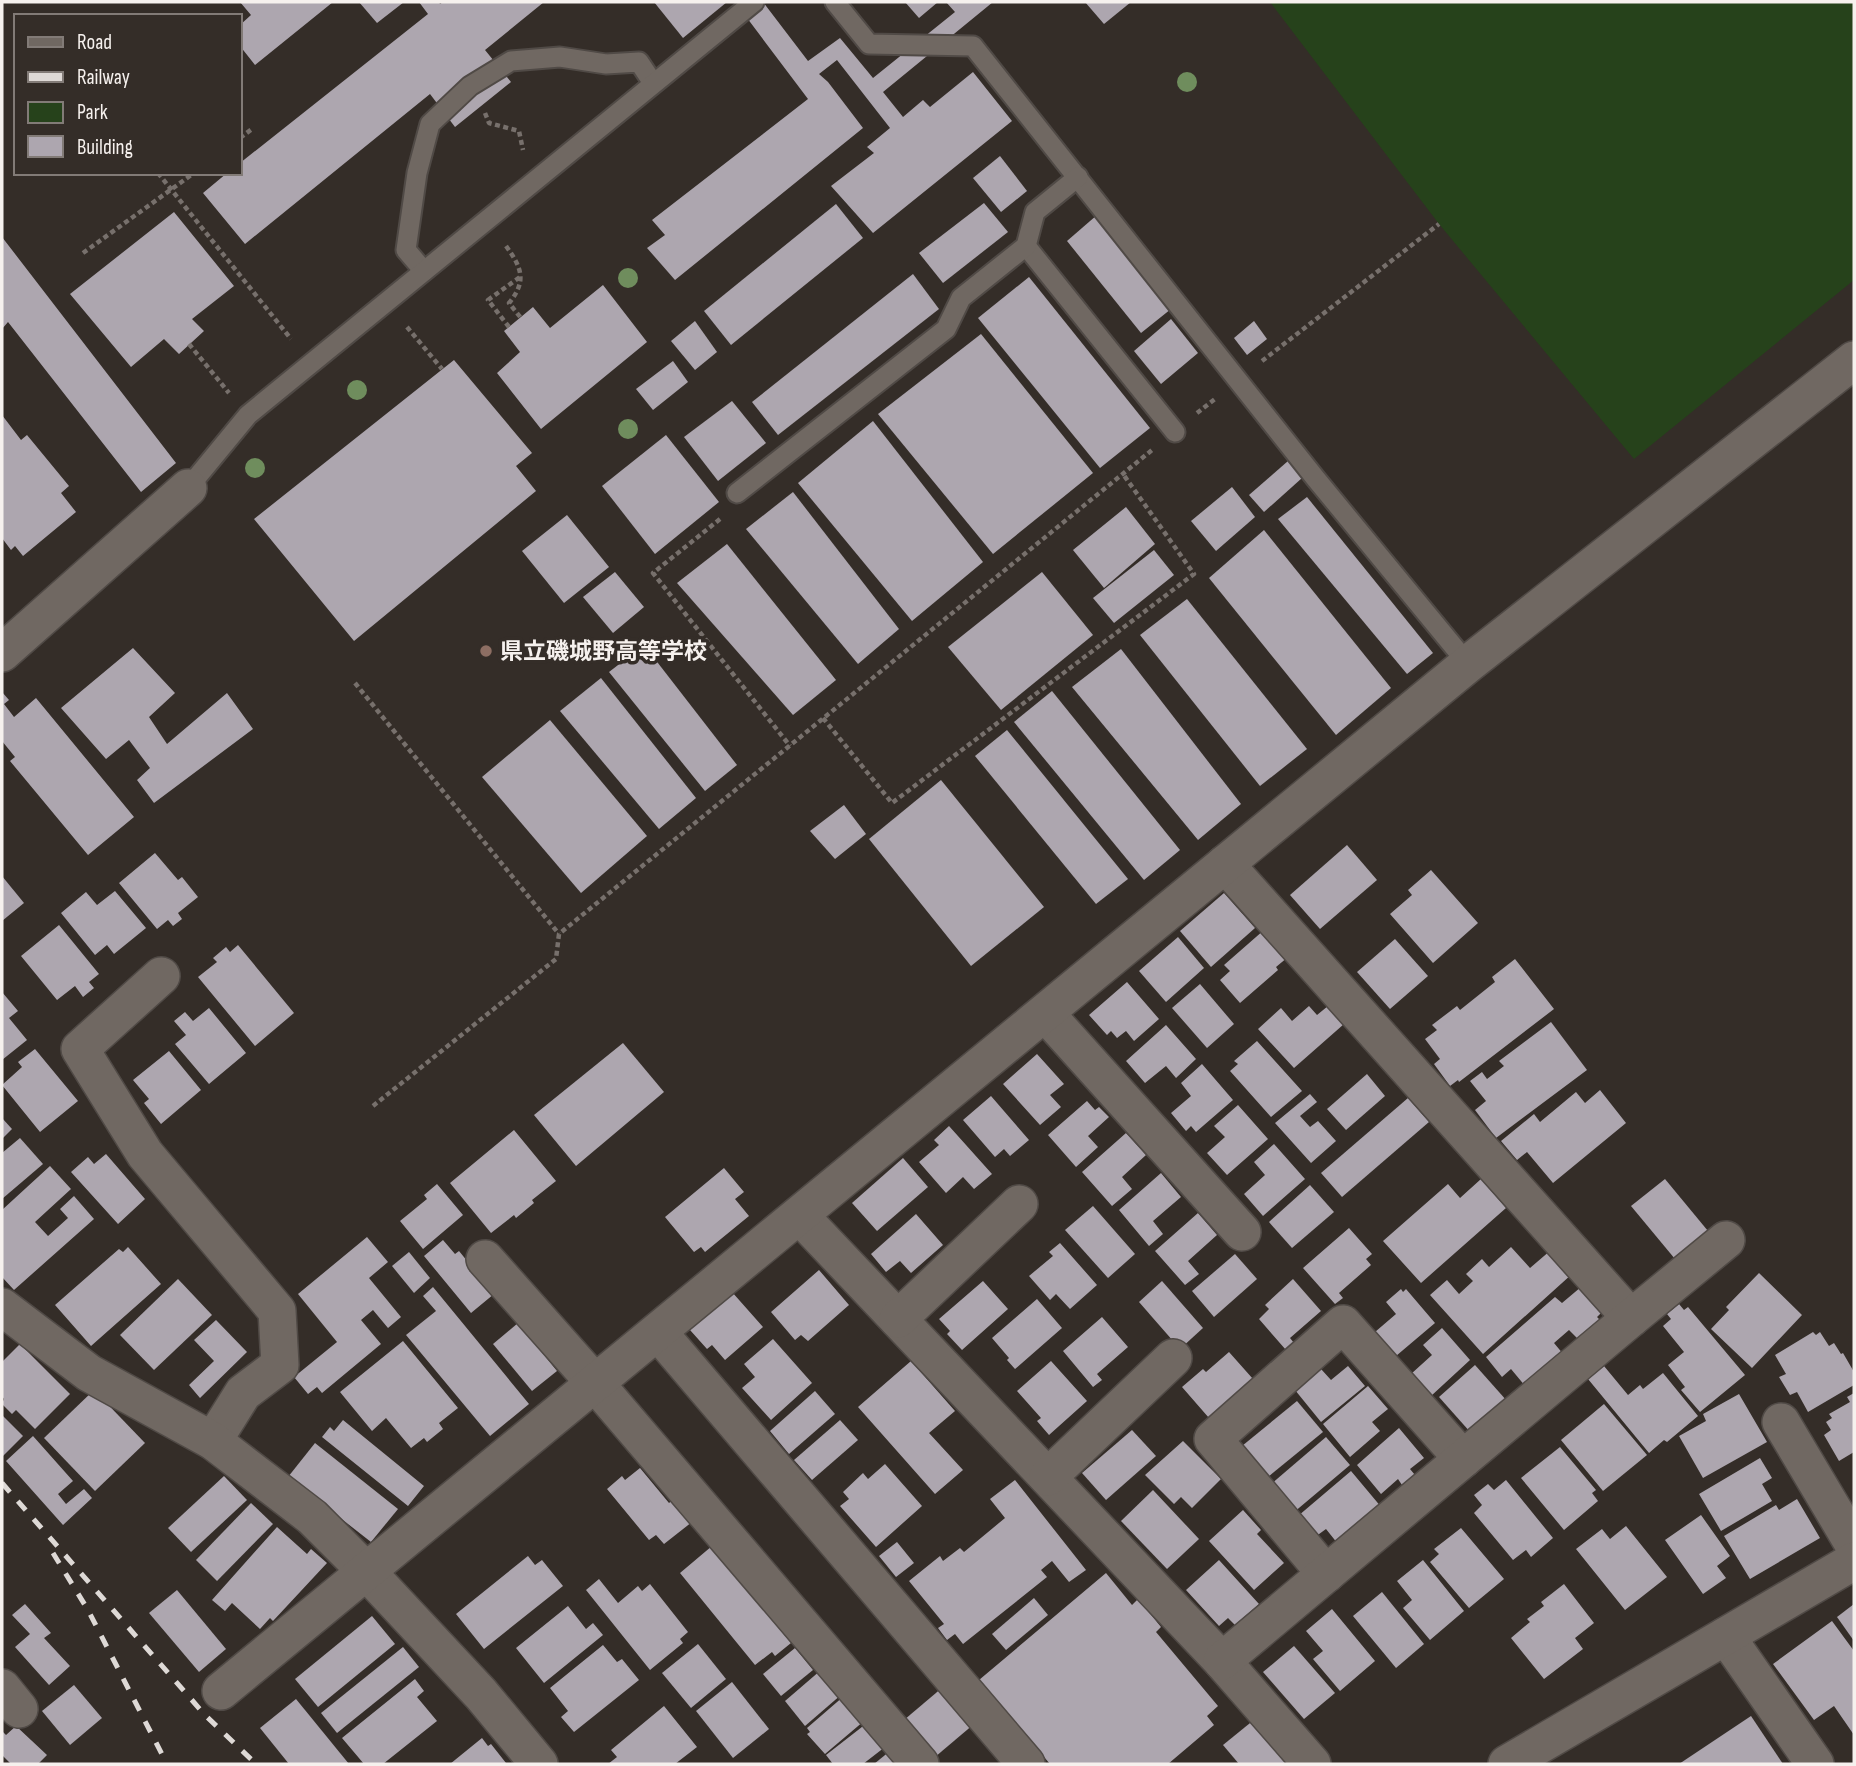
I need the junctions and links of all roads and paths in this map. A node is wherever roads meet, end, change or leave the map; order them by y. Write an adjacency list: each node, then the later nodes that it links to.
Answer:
1 (754, 2): 3 (lane)
2 (835, 2): 10 (lane)
3 (653, 83): 4 (lane); 9 (lane)
4 (470, 86): 9 (path); 16 (lane)
5 (252, 129): 6 (path)
6 (242, 136)
7 (160, 175): 11 (path)
8 (191, 175): 11 (path)
9 (538, 177): 12 (lane)
10 (1078, 177): 14 (lane); 25 (lane)
11 (171, 190): 15 (path); 23 (path)
12 (487, 219): 16 (lane); 17 (path)
13 (1439, 224): 25 (path)
14 (1026, 246): 27 (lane); 30 (lane)
15 (83, 253)
16 (424, 271): 18 (lane)
17 (521, 276): 19 (path); 20 (path)
18 (387, 301): 23 (lane); 24 (path)
19 (521, 318)
20 (509, 327)
21 (189, 344): 26 (path)
22 (1854, 360): 32 (street)
23 (311, 365): 26 (lane)
24 (442, 369)
25 (1238, 380): 27 (path); 32 (lane)
26 (248, 415): 29 (lane)
27 (1174, 432): 28 (path)
28 (1123, 474): 34 (path); 34 (path)
29 (188, 488): 31 (street)
30 (737, 493): 35 (path)
31 (2, 653)
32 (1468, 664): 36 (street)
33 (355, 683): 37 (path)
34 (823, 718): 35 (path)
35 (790, 746): 37 (path)
36 (1225, 864): 39 (street); 47 (street)
37 (559, 934): 40 (path)
38 (161, 975): 53 (street)
39 (1045, 1013): 42 (street); 43 (street)
40 (373, 1106)
41 (1019, 1204): 48 (street)
42 (800, 1216): 48 (street); 49 (street)
43 (1242, 1232)
44 (1726, 1240): 47 (street)
45 (485, 1259): 51 (street)
46 (2, 1307): 53 (street)
47 (1631, 1318): 54 (street)
48 (898, 1319): 55 (street)
49 (658, 1332): 51 (street); 65 (street)
50 (1173, 1358): 55 (street)
51 (595, 1383): 58 (street); 64 (street)
52 (1781, 1422): 56 (street)
53 (213, 1441): 58 (street)
54 (1463, 1459): 59 (street); 59 (street)
55 (1048, 1478): 61 (street)
56 (1854, 1545)
57 (1854, 1561): 60 (street)
58 (367, 1572): 62 (street); 63 (street)
59 (1326, 1574): 61 (street)
60 (1726, 1636): 67 (street); 68 (street)
61 (1222, 1661): 66 (street)
62 (221, 1691)
63 (539, 1764)
64 (920, 1764)
65 (1026, 1764)
66 (1312, 1764)
67 (1507, 1764)
68 (1815, 1764)

